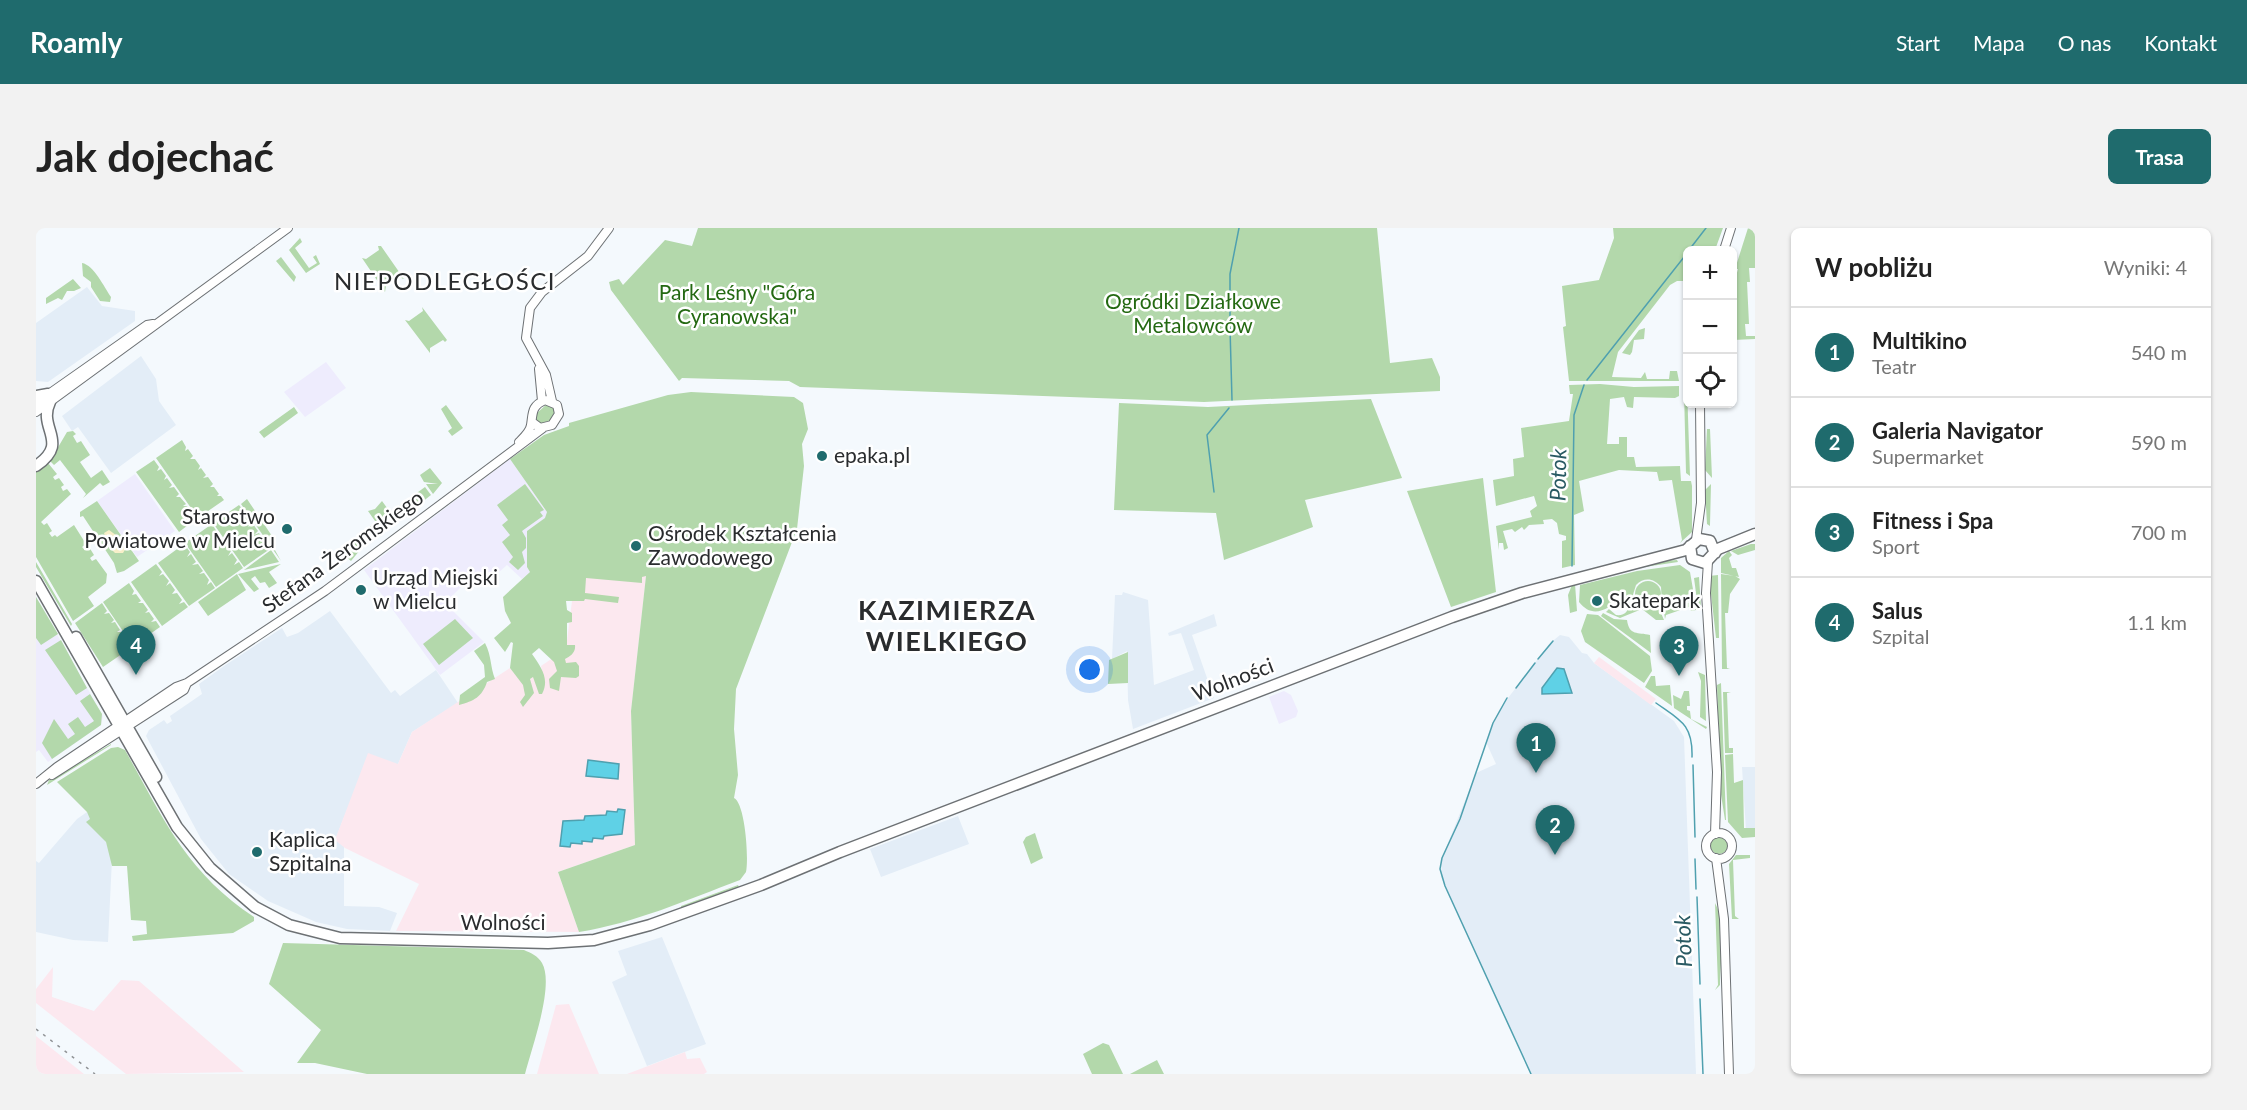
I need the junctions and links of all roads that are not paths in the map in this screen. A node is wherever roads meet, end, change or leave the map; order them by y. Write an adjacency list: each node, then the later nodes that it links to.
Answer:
1 (288, 228): 7 (street)
2 (609, 228): 5 (street)
3 (1731, 228): 4 (street)
4 (1725, 246)
5 (540, 365): 8 (street); 9 (street)
6 (36, 396): 7 (main road)
7 (49, 398): 10 (street); 12 (street); 18 (main road)
8 (542, 401): 9 (street); 13 (street)
9 (552, 401): 15 (street)
10 (36, 402)
11 (1700, 408): 21 (street)
12 (36, 412)
13 (532, 422): 15 (street); 16 (street, Stefana Żeromskiego)
14 (36, 424): 17 (main road)
15 (543, 428): 16 (street, Stefana Żeromskiego)
16 (518, 446): 24 (street, Stefana Żeromskiego)
17 (36, 459)
18 (36, 466)
19 (1755, 529): 21 (main road, Wolności)
20 (1755, 534): 21 (main road, Wolności)
21 (1702, 551): 24 (main road, Wolności); 26 (street)
22 (36, 572): 24 (main road)
23 (36, 581): 24 (main road)
24 (124, 726): 25 (street, Stefana Żeromskiego)
25 (39, 782)
26 (1719, 834): 27 (street); 27 (street)
27 (1719, 858): 28 (street)
28 (1729, 1074)

